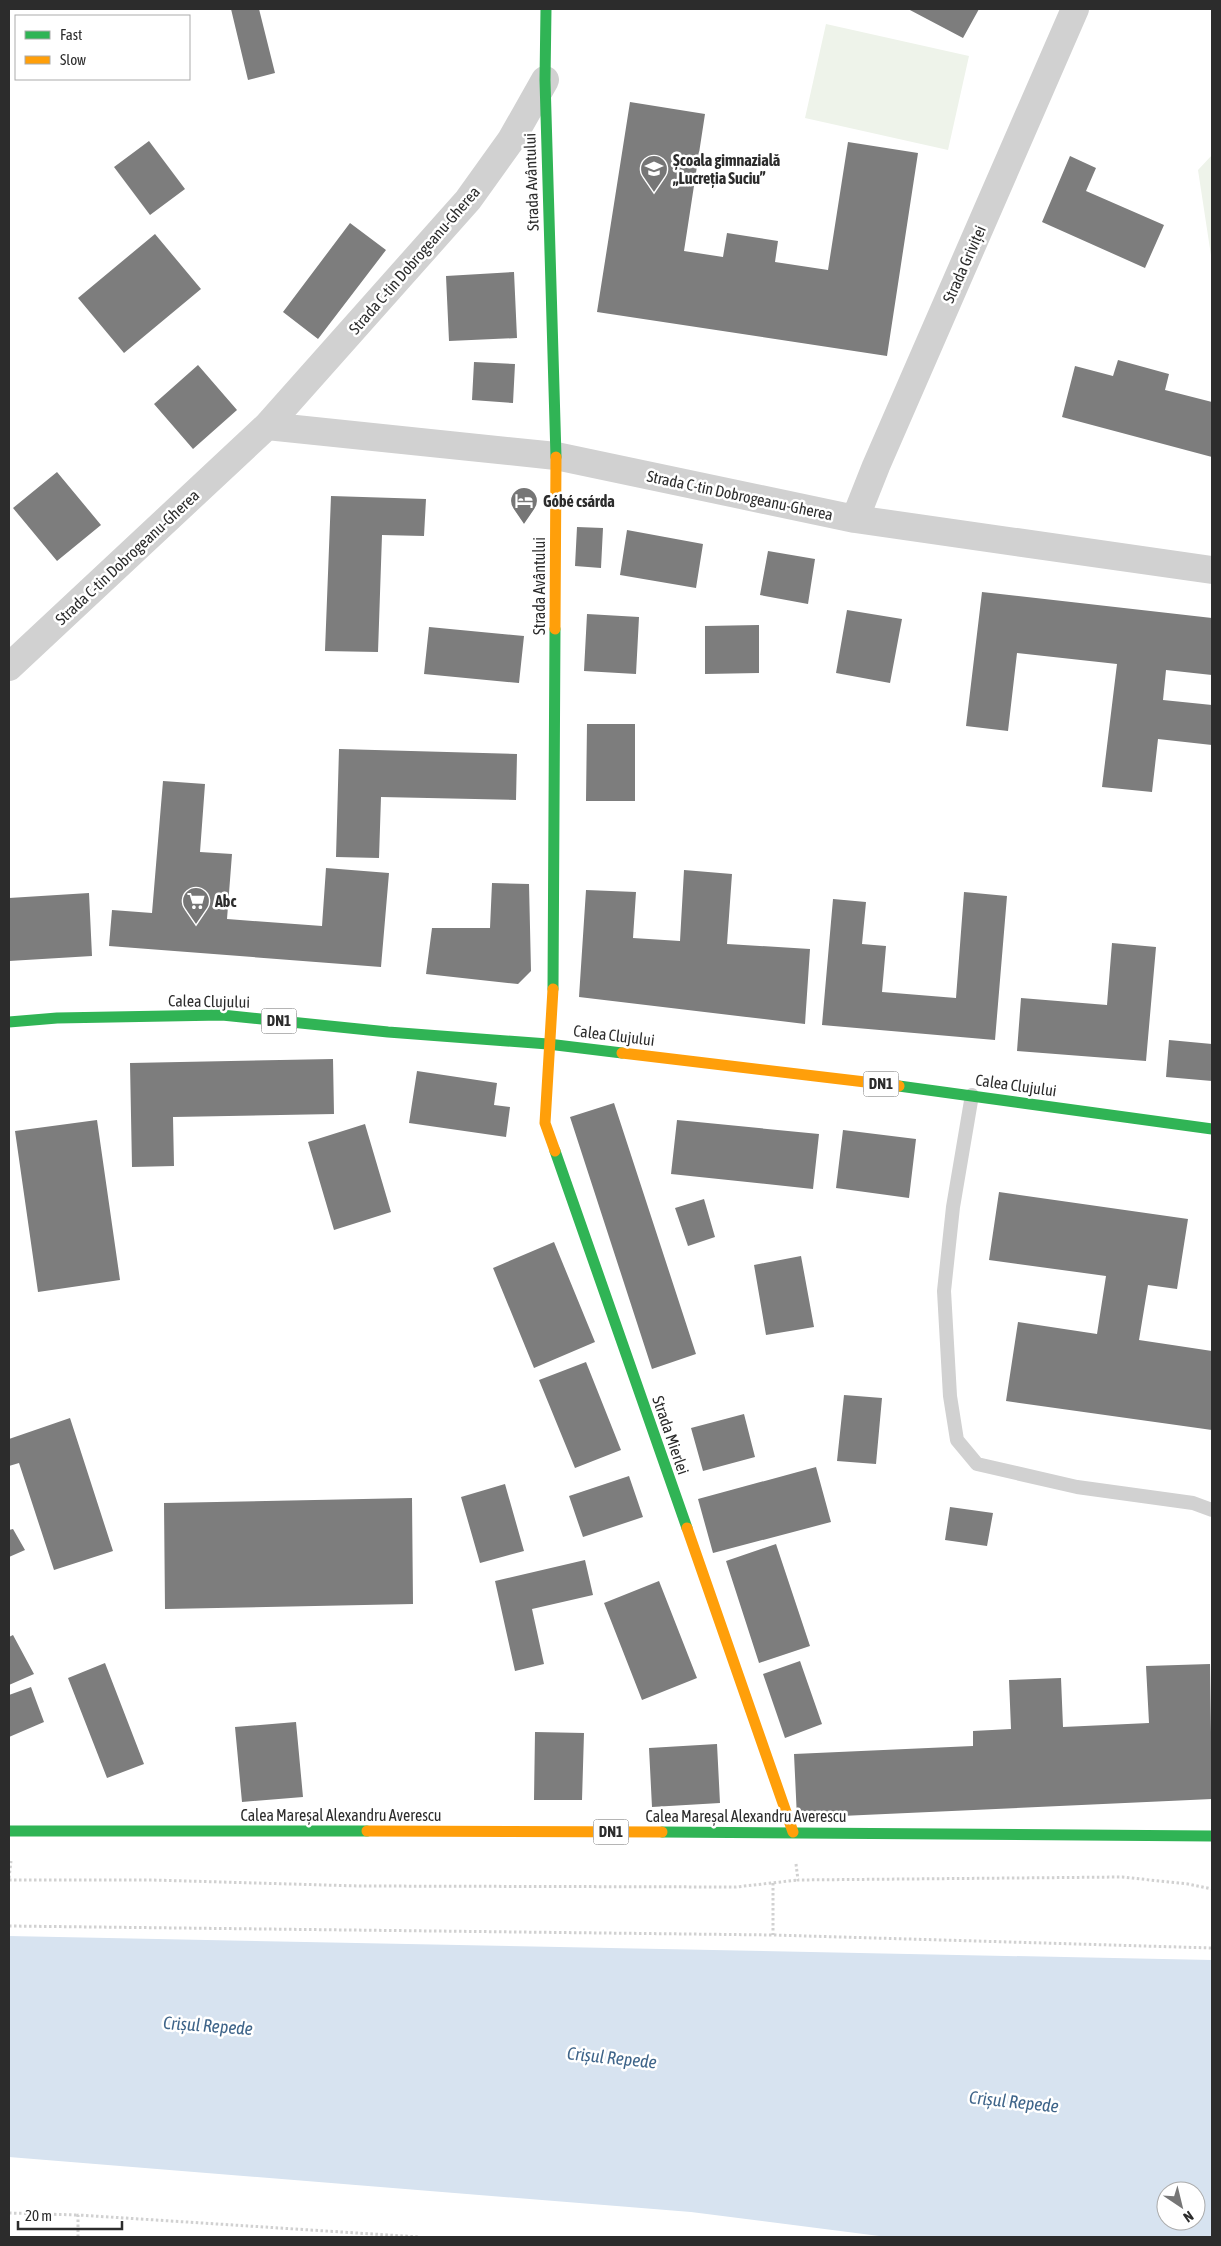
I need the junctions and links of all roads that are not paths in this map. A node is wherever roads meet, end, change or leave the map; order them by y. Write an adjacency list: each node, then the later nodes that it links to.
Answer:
1 (546, 9): 3 (main road, Strada Avântului)
2 (1075, 9): 6 (street, Strada Griviței)
3 (544, 80): 4 (street, Strada C-tin Dobrogeanu-Gherea); 5 (main road, Strada Avântului)
4 (267, 426): 5 (street, Strada C-tin Dobrogeanu-Gherea); 8 (street, Strada C-tin Dobrogeanu-Gherea)
5 (556, 456): 6 (street, Strada C-tin Dobrogeanu-Gherea); 10 (main road, Strada Avântului)
6 (855, 519): 7 (street, Strada C-tin Dobrogeanu-Gherea)
7 (1212, 570)
8 (9, 667)
9 (9, 1022): 10 (main road, Calea Clujului / DN1)
10 (548, 1044): 11 (main road, Calea Clujului / DN1); 15 (main road, Strada Mierlei)
11 (972, 1095): 12 (main road, Calea Clujului / DN1); 13 (lane)
12 (1212, 1129)
13 (1212, 1510)
14 (9, 1831): 15 (main road, Calea Mareșal Alexandru Averescu / DN1)
15 (793, 1832): 16 (main road, Calea Mareșal Alexandru Averescu / DN1)
16 (1212, 1836)

